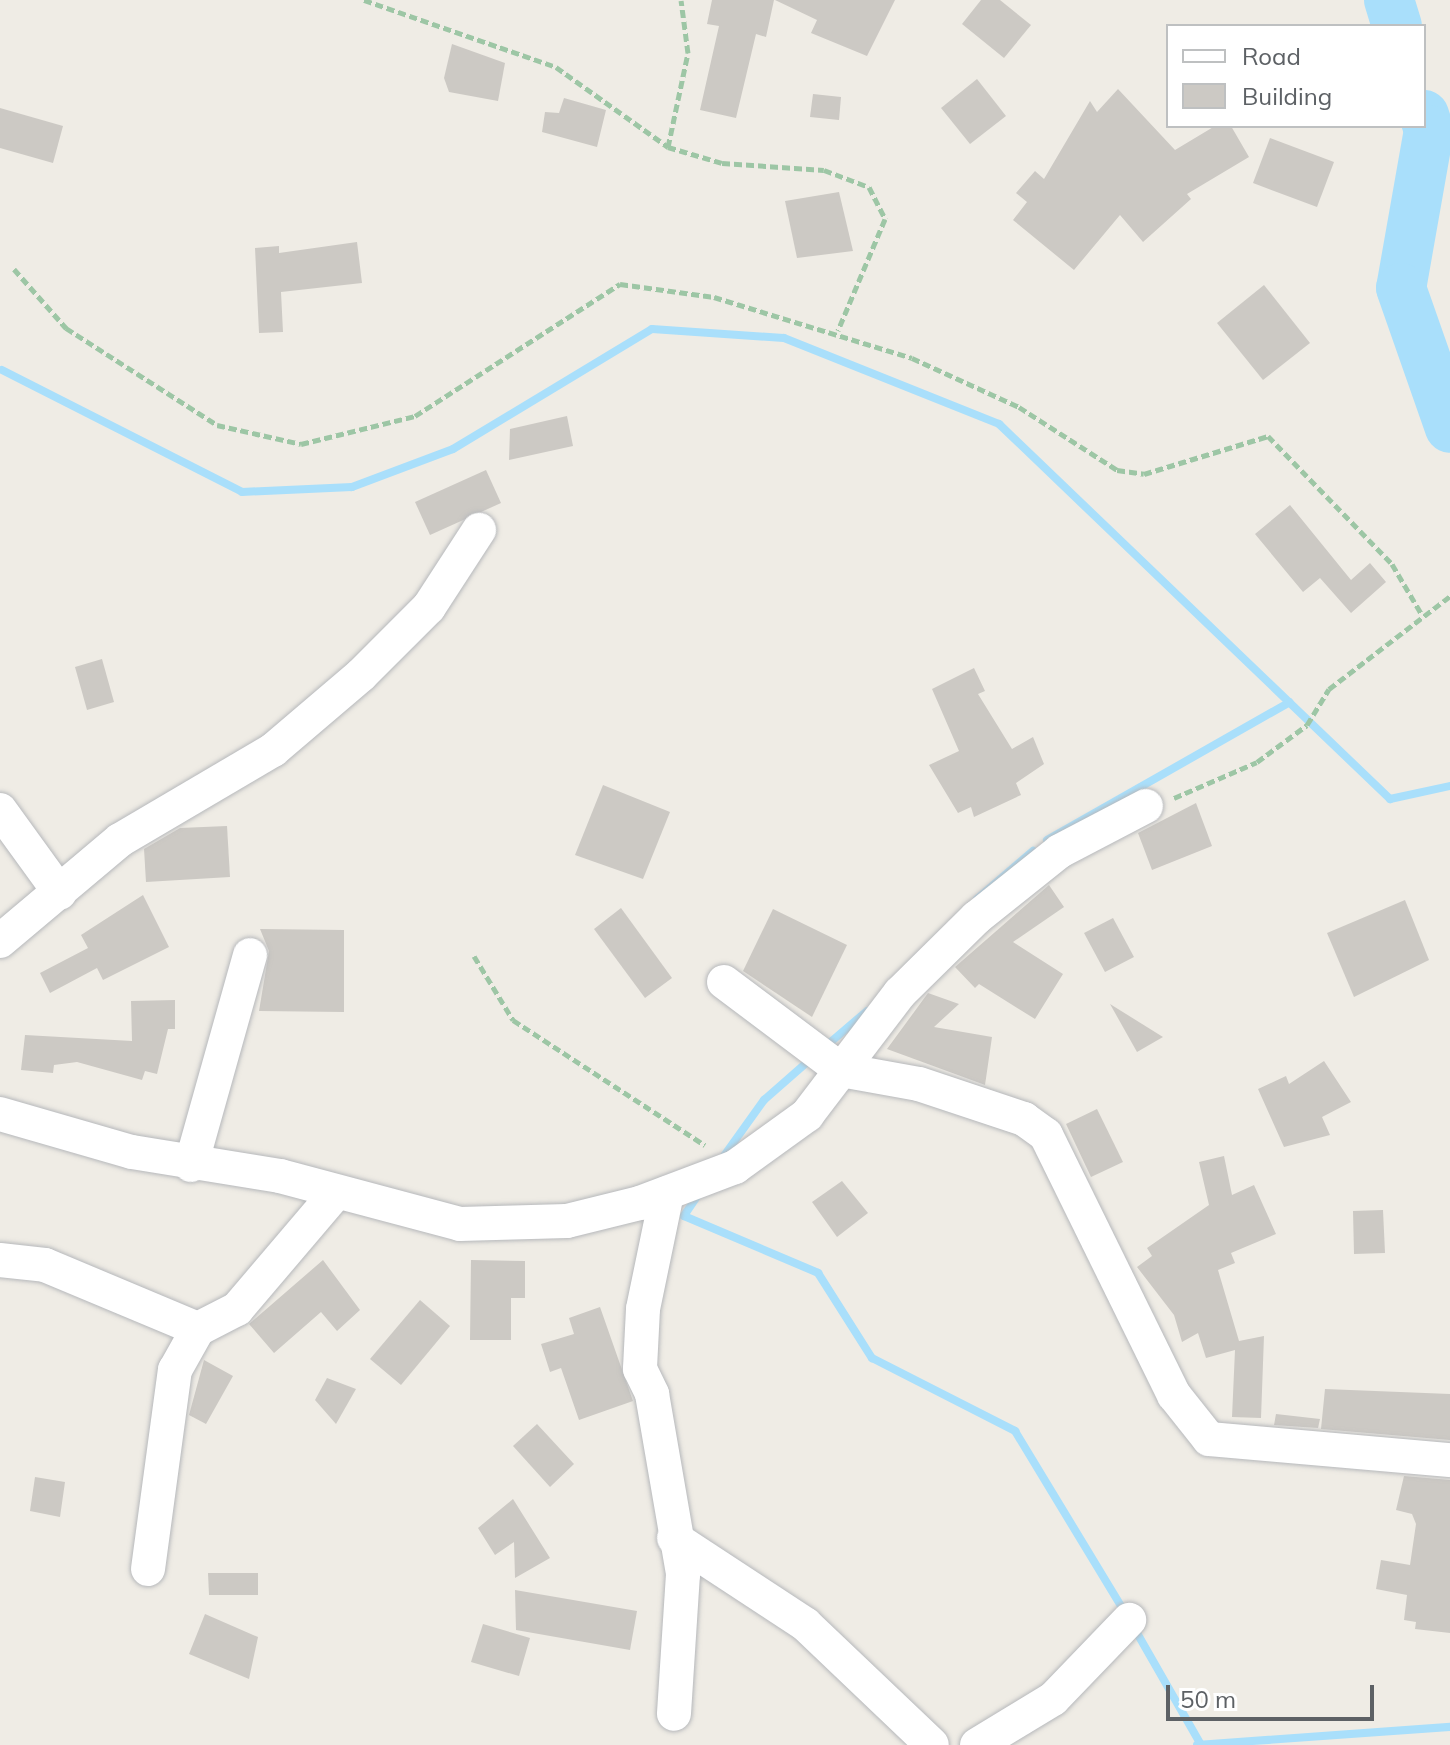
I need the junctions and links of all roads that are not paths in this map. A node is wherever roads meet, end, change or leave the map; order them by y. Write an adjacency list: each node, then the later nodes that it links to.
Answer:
1 (479, 530): 4 (street)
2 (1146, 806): 8 (street)
3 (0, 810): 4 (street)
4 (60, 893): 5 (street)
5 (0, 941)
6 (250, 955): 10 (street)
7 (724, 982): 8 (street)
8 (841, 1070): 11 (street); 15 (street)
9 (0, 1114): 10 (street)
10 (191, 1165): 12 (street)
11 (667, 1193): 12 (street); 16 (street)
12 (335, 1194): 14 (street)
13 (0, 1260): 14 (street)
14 (198, 1329): 17 (street)
15 (1450, 1460)
16 (674, 1538): 19 (street); 20 (street)
17 (148, 1569)
18 (1129, 1620): 21 (street)
19 (674, 1714)
20 (932, 1745)
21 (977, 1745)

